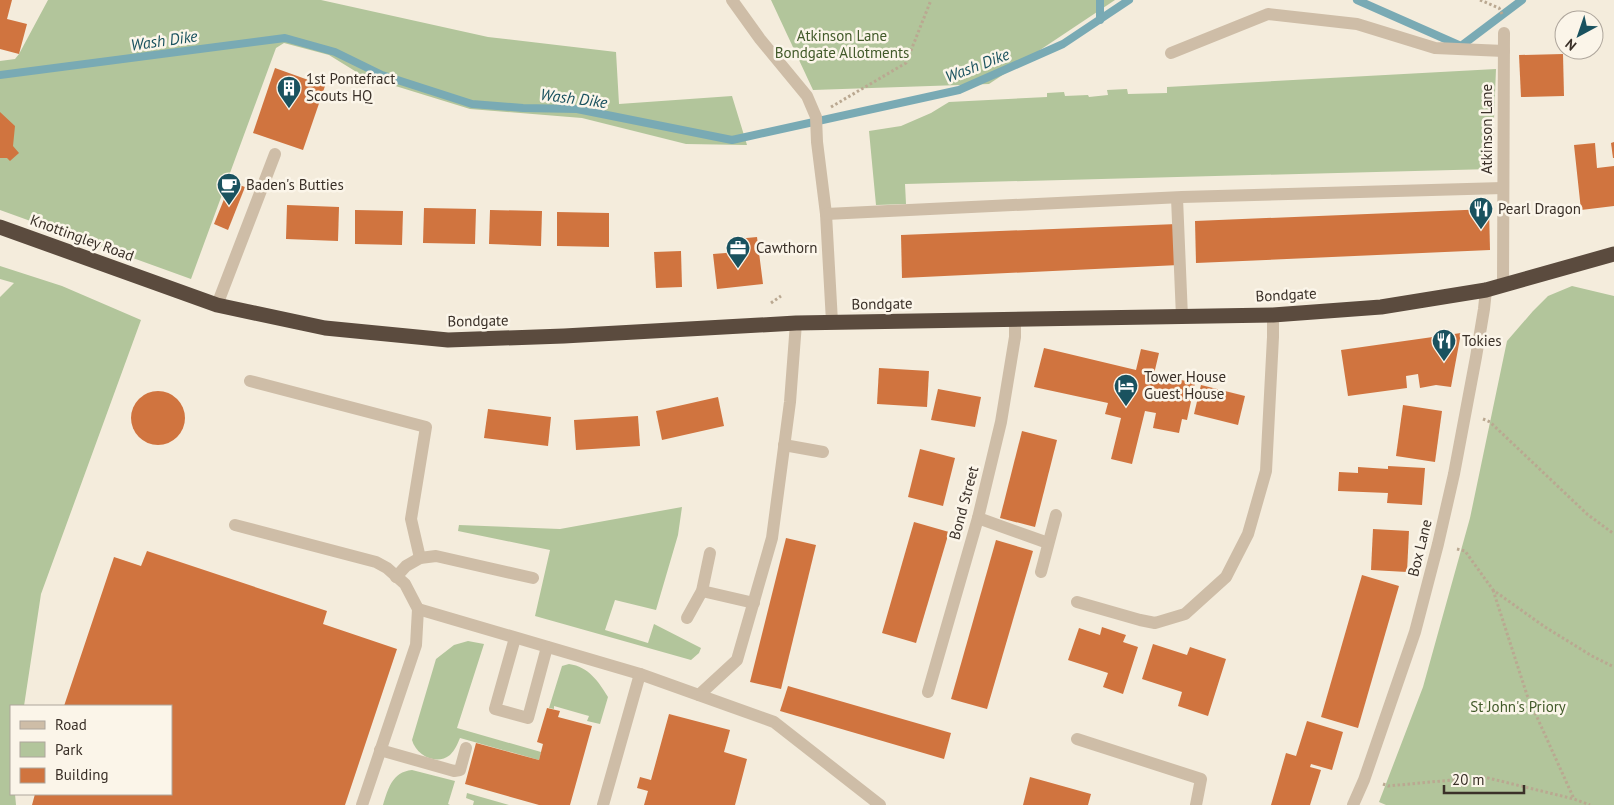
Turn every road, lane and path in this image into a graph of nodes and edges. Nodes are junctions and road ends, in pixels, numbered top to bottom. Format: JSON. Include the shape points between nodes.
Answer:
{"nodes":[{"id":1,"x":732,"y":0,"type":"edge"},
{"id":2,"x":931,"y":0,"type":"edge"},
{"id":3,"x":1480,"y":0,"type":"edge"},
{"id":4,"x":1498,"y":8,"type":"dead end"},
{"id":5,"x":1504,"y":33,"type":"dead end"},
{"id":6,"x":1504,"y":51,"type":"junction"},
{"id":7,"x":1171,"y":53,"type":"dead end"},
{"id":8,"x":816,"y":116,"type":"junction"},
{"id":9,"x":275,"y":154,"type":"dead end"},
{"id":10,"x":1504,"y":188,"type":"junction"},
{"id":11,"x":1177,"y":198,"type":"junction"},
{"id":12,"x":826,"y":214,"type":"junction"},
{"id":13,"x":0,"y":226,"type":"edge"},
{"id":14,"x":1614,"y":254,"type":"edge"},
{"id":15,"x":152,"y":282,"type":"joint"},
{"id":16,"x":1503,"y":284,"type":"junction"},
{"id":17,"x":1486,"y":290,"type":"junction"},
{"id":18,"x":781,"y":296,"type":"dead end"},
{"id":19,"x":770,"y":303,"type":"dead end"},
{"id":20,"x":217,"y":305,"type":"junction"},
{"id":21,"x":1272,"y":315,"type":"junction"},
{"id":22,"x":1182,"y":317,"type":"junction"},
{"id":23,"x":1015,"y":320,"type":"junction"},
{"id":24,"x":832,"y":322,"type":"junction"},
{"id":25,"x":796,"y":323,"type":"junction"},
{"id":26,"x":250,"y":381,"type":"dead end"},
{"id":27,"x":1466,"y":413,"type":"junction"},
{"id":28,"x":784,"y":445,"type":"junction"},
{"id":29,"x":823,"y":452,"type":"dead end"},
{"id":30,"x":1056,"y":515,"type":"dead end"},
{"id":31,"x":978,"y":518,"type":"junction"},
{"id":32,"x":235,"y":525,"type":"dead end"},
{"id":33,"x":1614,"y":534,"type":"edge"},
{"id":34,"x":1048,"y":543,"type":"junction"},
{"id":35,"x":1438,"y":544,"type":"junction"},
{"id":36,"x":710,"y":552,"type":"dead end"},
{"id":37,"x":420,"y":558,"type":"junction"},
{"id":38,"x":1041,"y":572,"type":"dead end"},
{"id":39,"x":396,"y":576,"type":"junction"},
{"id":40,"x":533,"y":578,"type":"dead end"},
{"id":41,"x":1493,"y":590,"type":"junction"},
{"id":42,"x":702,"y":591,"type":"junction"},
{"id":43,"x":1077,"y":602,"type":"dead end"},
{"id":44,"x":754,"y":603,"type":"junction"},
{"id":45,"x":418,"y":609,"type":"junction"},
{"id":46,"x":686,"y":618,"type":"dead end"},
{"id":47,"x":515,"y":638,"type":"junction"},
{"id":48,"x":547,"y":647,"type":"junction"},
{"id":49,"x":1614,"y":667,"type":"edge"},
{"id":50,"x":640,"y":674,"type":"junction"},
{"id":51,"x":928,"y":692,"type":"dead end"},
{"id":52,"x":699,"y":695,"type":"junction"},
{"id":53,"x":1077,"y":739,"type":"dead end"},
{"id":54,"x":466,"y":748,"type":"dead end"},
{"id":55,"x":380,"y":750,"type":"junction"},
{"id":56,"x":1364,"y":780,"type":"junction"},
{"id":57,"x":1574,"y":799,"type":"junction"},
{"id":58,"x":362,"y":805,"type":"edge"},
{"id":59,"x":603,"y":805,"type":"edge"},
{"id":60,"x":880,"y":805,"type":"edge"},
{"id":61,"x":1196,"y":805,"type":"edge"},
{"id":62,"x":1353,"y":805,"type":"edge"},
{"id":63,"x":1590,"y":805,"type":"edge"}],
"edges":[{"from":1,"to":8,"type":"street","via":[[807,96]]},
{"from":2,"to":8,"type":"path","via":[[906,63]]},
{"from":3,"to":4,"type":"path"},
{"from":5,"to":6,"type":"street","name":"Atkinson Lane"},
{"from":6,"to":7,"type":"street","via":[[1434,48],[1357,24],[1268,14]]},
{"from":6,"to":10,"type":"street","name":"Atkinson Lane"},
{"from":8,"to":12,"type":"street"},
{"from":9,"to":20,"type":"street"},
{"from":10,"to":11,"type":"street"},
{"from":10,"to":16,"type":"street","name":"Atkinson Lane"},
{"from":11,"to":12,"type":"street"},
{"from":11,"to":22,"type":"street"},
{"from":12,"to":24,"type":"street"},
{"from":13,"to":15,"type":"highway","name":"Knottingley Road"},
{"from":14,"to":16,"type":"highway","name":"Bondgate"},
{"from":15,"to":20,"type":"highway","name":"Bondgate"},
{"from":16,"to":17,"type":"highway","name":"Bondgate"},
{"from":17,"to":21,"type":"highway","name":"Bondgate","via":[[1381,307]]},
{"from":17,"to":27,"type":"street","name":"Box Lane"},
{"from":18,"to":19,"type":"path"},
{"from":20,"to":25,"type":"highway","name":"Bondgate","via":[[325,328],[448,340]]},
{"from":21,"to":22,"type":"highway","name":"Bondgate"},
{"from":21,"to":43,"type":"street","via":[[1266,471],[1248,534],[1226,577],[1185,614],[1155,623]]},
{"from":22,"to":23,"type":"highway","name":"Bondgate"},
{"from":23,"to":24,"type":"highway","name":"Bondgate"},
{"from":23,"to":31,"type":"street","name":"Bond Street","via":[[1001,422]]},
{"from":24,"to":25,"type":"highway","name":"Bondgate"},
{"from":25,"to":28,"type":"street"},
{"from":26,"to":37,"type":"street","via":[[426,427],[410,519]]},
{"from":27,"to":33,"type":"path","via":[[1490,422],[1587,514]]},
{"from":27,"to":35,"type":"street","name":"Box Lane"},
{"from":28,"to":29,"type":"street"},
{"from":28,"to":44,"type":"street","via":[[772,538]]},
{"from":30,"to":34,"type":"street"},
{"from":31,"to":34,"type":"street"},
{"from":31,"to":51,"type":"street","name":"Bond Street"},
{"from":32,"to":39,"type":"street","via":[[361,557],[376,562]]},
{"from":34,"to":38,"type":"street"},
{"from":35,"to":41,"type":"path","via":[[1465,551]]},
{"from":35,"to":56,"type":"street","name":"Box Lane","via":[[1415,632]]},
{"from":36,"to":42,"type":"street"},
{"from":37,"to":39,"type":"street"},
{"from":37,"to":40,"type":"street","via":[[436,556]]},
{"from":39,"to":45,"type":"street","via":[[405,584]]},
{"from":41,"to":49,"type":"path","via":[[1545,627]]},
{"from":41,"to":57,"type":"path","via":[[1526,696]]},
{"from":42,"to":44,"type":"street"},
{"from":42,"to":46,"type":"street"},
{"from":44,"to":52,"type":"street","via":[[737,660]]},
{"from":45,"to":47,"type":"street"},
{"from":45,"to":55,"type":"street","via":[[416,645]]},
{"from":47,"to":48,"type":"street"},
{"from":47,"to":48,"type":"street","via":[[495,710],[528,718]]},
{"from":48,"to":50,"type":"street"},
{"from":50,"to":52,"type":"street"},
{"from":50,"to":59,"type":"street"},
{"from":52,"to":60,"type":"street","via":[[774,722]]},
{"from":53,"to":61,"type":"street","via":[[1201,779]]},
{"from":54,"to":55,"type":"street","via":[[460,770],[454,772]]},
{"from":55,"to":58,"type":"street"},
{"from":56,"to":57,"type":"path","via":[[1388,786],[1484,776]]},
{"from":56,"to":62,"type":"street","name":"Box Lane"},
{"from":57,"to":63,"type":"path"}]}
